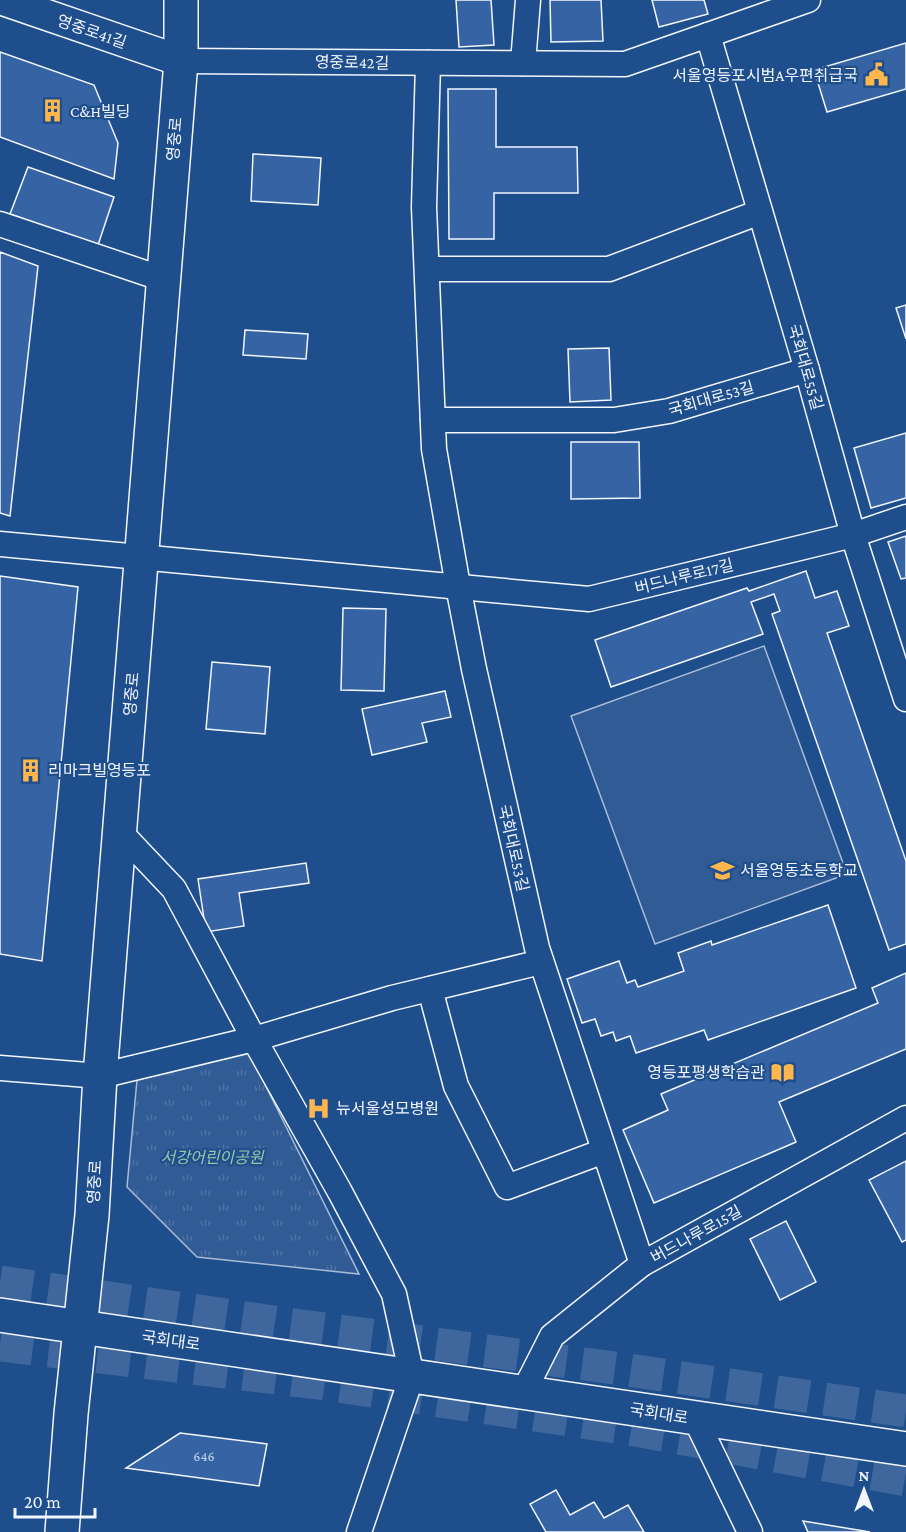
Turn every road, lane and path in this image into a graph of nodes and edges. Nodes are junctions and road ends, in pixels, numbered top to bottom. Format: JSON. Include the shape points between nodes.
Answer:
{"nodes":[{"id":1,"x":3,"y":0,"type":"edge"},
{"id":2,"x":181,"y":0,"type":"edge"},
{"id":3,"x":528,"y":0,"type":"edge"},
{"id":4,"x":808,"y":0,"type":"edge"},
{"id":5,"x":708,"y":35,"type":"junction"},
{"id":6,"x":181,"y":61,"type":"junction"},
{"id":7,"x":428,"y":63,"type":"junction"},
{"id":8,"x":523,"y":63,"type":"junction"},
{"id":9,"x":760,"y":212,"type":"junction"},
{"id":10,"x":0,"y":224,"type":"edge"},
{"id":11,"x":427,"y":269,"type":"junction"},
{"id":12,"x":164,"y":279,"type":"junction"},
{"id":13,"x":807,"y":370,"type":"junction"},
{"id":14,"x":433,"y":420,"type":"junction"},
{"id":15,"x":906,"y":517,"type":"edge"},
{"id":16,"x":853,"y":535,"type":"junction"},
{"id":17,"x":0,"y":544,"type":"edge"},
{"id":18,"x":141,"y":557,"type":"junction"},
{"id":19,"x":458,"y":586,"type":"junction"},
{"id":20,"x":906,"y":699,"type":"edge"},
{"id":21,"x":120,"y":832,"type":"junction"},
{"id":22,"x":541,"y":962,"type":"junction"},
{"id":23,"x":430,"y":989,"type":"junction"},
{"id":24,"x":254,"y":1039,"type":"junction"},
{"id":25,"x":0,"y":1068,"type":"edge"},
{"id":26,"x":100,"y":1077,"type":"junction"},
{"id":27,"x":906,"y":1118,"type":"edge"},
{"id":28,"x":604,"y":1151,"type":"junction"},
{"id":29,"x":642,"y":1264,"type":"junction"},
{"id":30,"x":0,"y":1315,"type":"edge"},
{"id":31,"x":81,"y":1327,"type":"junction"},
{"id":32,"x":412,"y":1376,"type":"junction"},
{"id":33,"x":523,"y":1393,"type":"junction"},
{"id":34,"x":695,"y":1418,"type":"junction"},
{"id":35,"x":906,"y":1449,"type":"edge"},
{"id":36,"x":62,"y":1532,"type":"edge"},
{"id":37,"x":359,"y":1532,"type":"edge"},
{"id":38,"x":750,"y":1532,"type":"edge"}],
"edges":[{"from":1,"to":6,"type":"street","name":"영중로41길"},
{"from":2,"to":6,"type":"main road","name":"영중로"},
{"from":3,"to":8,"type":"street"},
{"from":4,"to":5,"type":"street","name":"영중로42길"},
{"from":5,"to":8,"type":"street","name":"영중로42길","via":[[625,64]]},
{"from":5,"to":9,"type":"street","name":"국회대로55길"},
{"from":6,"to":7,"type":"street","name":"영중로42길"},
{"from":6,"to":12,"type":"main road","name":"영중로"},
{"from":7,"to":8,"type":"street","name":"영중로42길"},
{"from":7,"to":11,"type":"street","name":"국회대로53길","via":[[424,207]]},
{"from":9,"to":11,"type":"street","via":[[609,269]]},
{"from":9,"to":13,"type":"street","name":"국회대로55길"},
{"from":10,"to":12,"type":"street"},
{"from":11,"to":14,"type":"street","name":"국회대로53길"},
{"from":12,"to":18,"type":"main road","name":"영중로"},
{"from":13,"to":14,"type":"street","name":"국회대로53길","via":[[669,411],[614,420]]},
{"from":13,"to":16,"type":"street","name":"국회대로55길"},
{"from":14,"to":19,"type":"street","name":"국회대로53길","via":[[434,449]]},
{"from":15,"to":16,"type":"street","name":"버드나루로17길"},
{"from":16,"to":19,"type":"street","name":"버드나루로17길","via":[[589,599]]},
{"from":16,"to":20,"type":"street","name":"국회대로55길"},
{"from":17,"to":18,"type":"street"},
{"from":18,"to":19,"type":"street","name":"버드나루로17길"},
{"from":18,"to":21,"type":"main road","name":"영중로"},
{"from":19,"to":22,"type":"street","name":"국회대로53길"},
{"from":21,"to":24,"type":"street","via":[[174,889]]},
{"from":21,"to":26,"type":"main road","name":"영중로"},
{"from":22,"to":23,"type":"street"},
{"from":22,"to":28,"type":"street","name":"국회대로53길"},
{"from":23,"to":24,"type":"street"},
{"from":23,"to":28,"type":"street","via":[[456,1086],[507,1187]]},
{"from":24,"to":26,"type":"street"},
{"from":24,"to":32,"type":"street","via":[[394,1294]]},
{"from":25,"to":26,"type":"street"},
{"from":26,"to":31,"type":"main road","name":"영중로"},
{"from":27,"to":29,"type":"street","name":"버드나루로15길"},
{"from":28,"to":29,"type":"street","name":"국회대로53길"},
{"from":29,"to":33,"type":"street","name":"버드나루로15길","via":[[552,1336]]},
{"from":30,"to":31,"type":"main road","name":"국회대로"},
{"from":31,"to":32,"type":"main road","name":"국회대로"},
{"from":31,"to":36,"type":"main road","name":"영중로"},
{"from":32,"to":33,"type":"main road","name":"국회대로"},
{"from":32,"to":37,"type":"street"},
{"from":33,"to":34,"type":"main road","name":"국회대로"},
{"from":34,"to":35,"type":"main road","name":"국회대로"},
{"from":34,"to":38,"type":"street"}]}
